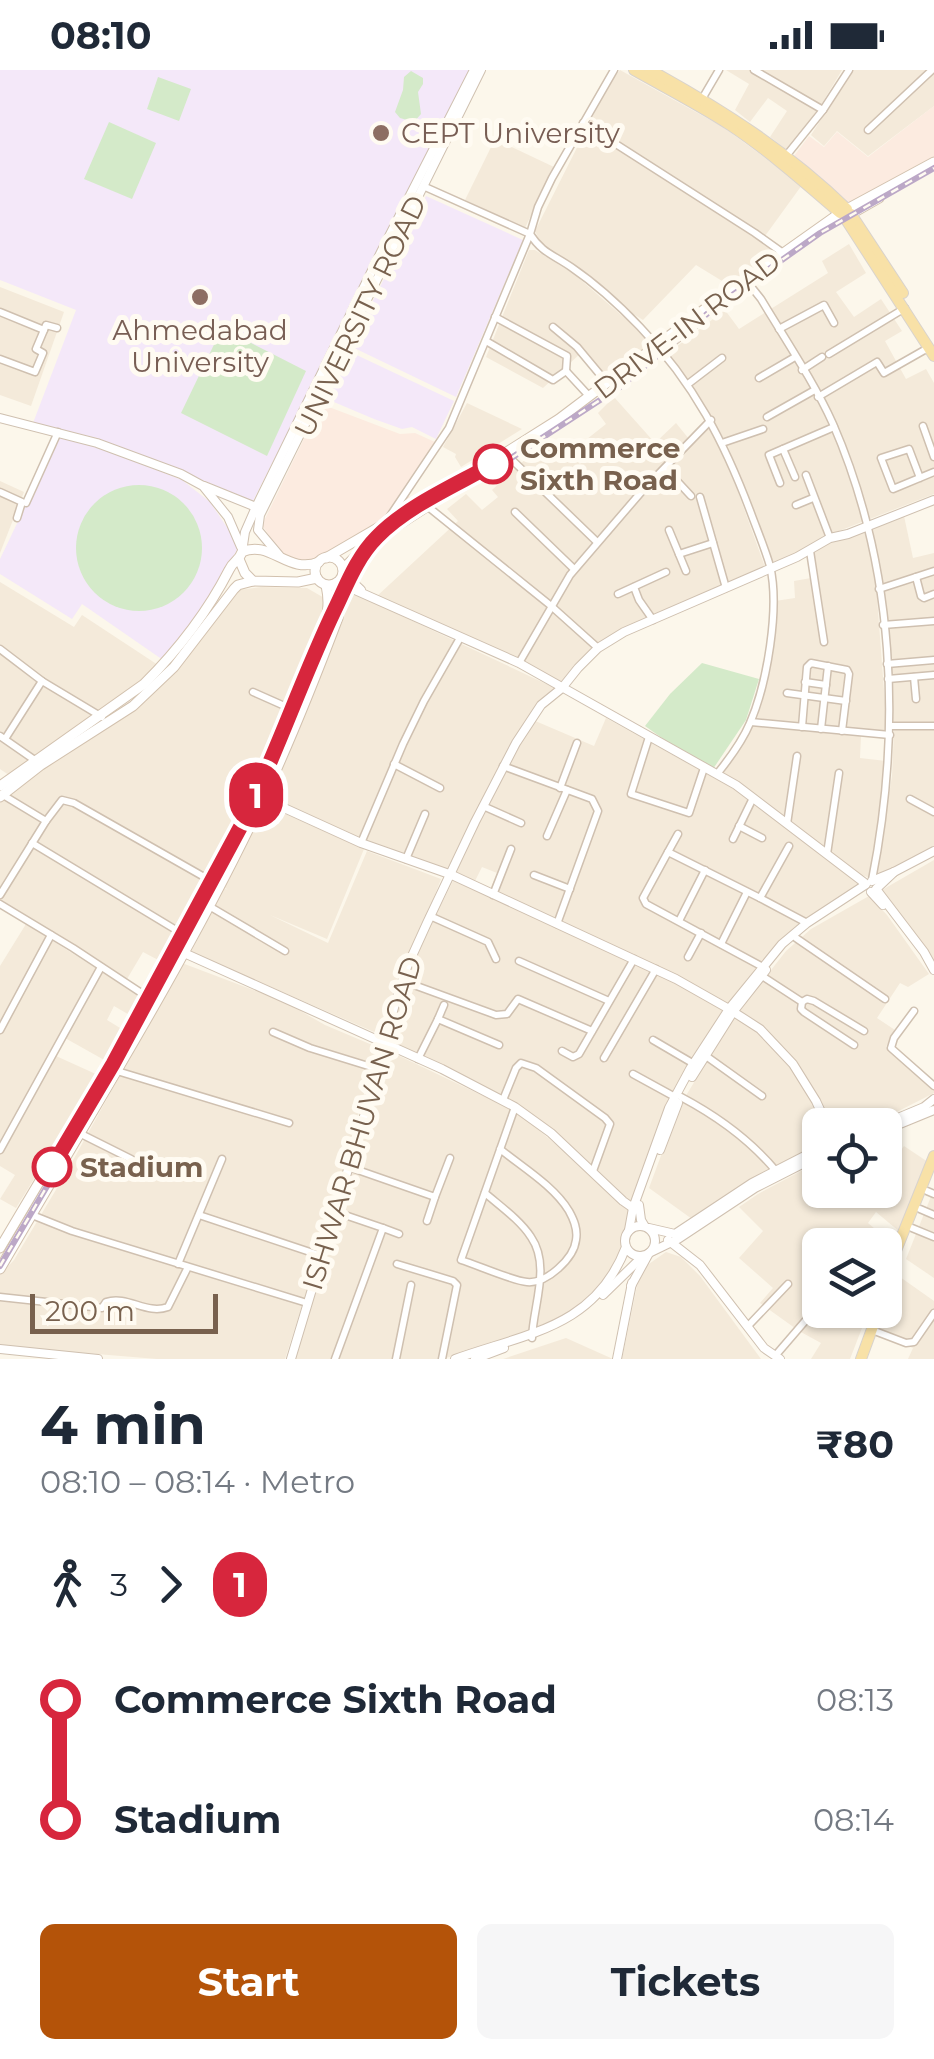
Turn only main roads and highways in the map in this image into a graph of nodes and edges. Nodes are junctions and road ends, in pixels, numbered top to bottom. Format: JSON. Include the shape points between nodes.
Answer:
{"nodes":[{"id":1,"x":634,"y":70,"type":"edge"},
{"id":2,"x":650,"y":70,"type":"edge"},
{"id":3,"x":934,"y":165,"type":"edge"},
{"id":4,"x":846,"y":214,"type":"junction"},
{"id":5,"x":932,"y":348,"type":"edge"},
{"id":6,"x":659,"y":349,"type":"junction"},
{"id":7,"x":241,"y":556,"type":"junction"},
{"id":8,"x":323,"y":560,"type":"junction"},
{"id":9,"x":317,"y":578,"type":"junction"},
{"id":10,"x":337,"y":579,"type":"junction"},
{"id":11,"x":252,"y":581,"type":"junction"},
{"id":12,"x":38,"y":763,"type":"junction"},
{"id":13,"x":1,"y":793,"type":"edge"},
{"id":14,"x":258,"y":797,"type":"junction"},
{"id":15,"x":215,"y":883,"type":"junction"},
{"id":16,"x":178,"y":951,"type":"junction"},
{"id":17,"x":151,"y":999,"type":"junction"},
{"id":18,"x":934,"y":1156,"type":"edge"},
{"id":19,"x":60,"y":1158,"type":"junction"},
{"id":20,"x":934,"y":1174,"type":"edge"},
{"id":21,"x":931,"y":1192,"type":"edge"},
{"id":22,"x":902,"y":1236,"type":"edge"},
{"id":23,"x":3,"y":1251,"type":"edge"},
{"id":24,"x":902,"y":1253,"type":"edge"},
{"id":25,"x":0,"y":1269,"type":"edge"},
{"id":26,"x":869,"y":1328,"type":"edge"},
{"id":27,"x":872,"y":1328,"type":"edge"},
{"id":28,"x":858,"y":1359,"type":"edge"}],
"edges":[{"from":1,"to":4,"type":"main road","via":[[753,141]]},
{"from":2,"to":4,"type":"main road","via":[[786,156]]},
{"from":3,"to":4,"type":"main road"},
{"from":4,"to":5,"type":"main road"},
{"from":4,"to":5,"type":"main road"},
{"from":4,"to":6,"type":"main road","name":"DRIVE-IN ROAD"},
{"from":4,"to":6,"type":"main road","name":"DRIVE-IN ROAD","via":[[783,253]]},
{"from":6,"to":8,"type":"main road","name":"DRIVE-IN ROAD","via":[[494,460]]},
{"from":6,"to":10,"type":"main road","name":"DRIVE-IN ROAD","via":[[562,424],[366,546]]},
{"from":7,"to":8,"type":"main road","via":[[257,548],[304,567]]},
{"from":7,"to":11,"type":"main road"},
{"from":7,"to":12,"type":"main road","via":[[164,664]]},
{"from":8,"to":9,"type":"main road"},
{"from":8,"to":10,"type":"main road","via":[[335,559]]},
{"from":9,"to":10,"type":"main road"},
{"from":9,"to":11,"type":"main road"},
{"from":10,"to":14,"type":"main road"},
{"from":10,"to":14,"type":"main road","via":[[338,618]]},
{"from":11,"to":12,"type":"main road","via":[[234,588],[174,668],[133,706]]},
{"from":12,"to":13,"type":"main road"},
{"from":14,"to":15,"type":"main road"},
{"from":15,"to":16,"type":"main road"},
{"from":15,"to":16,"type":"main road","via":[[181,933]]},
{"from":16,"to":17,"type":"main road"},
{"from":17,"to":19,"type":"main road"},
{"from":17,"to":19,"type":"main road","via":[[117,1071]]},
{"from":18,"to":22,"type":"main road"},
{"from":19,"to":23,"type":"main road"},
{"from":19,"to":23,"type":"main road","via":[[32,1215]]},
{"from":20,"to":21,"type":"main road"},
{"from":21,"to":24,"type":"main road"},
{"from":23,"to":25,"type":"main road"},
{"from":26,"to":28,"type":"main road"},
{"from":27,"to":28,"type":"main road"}]}
